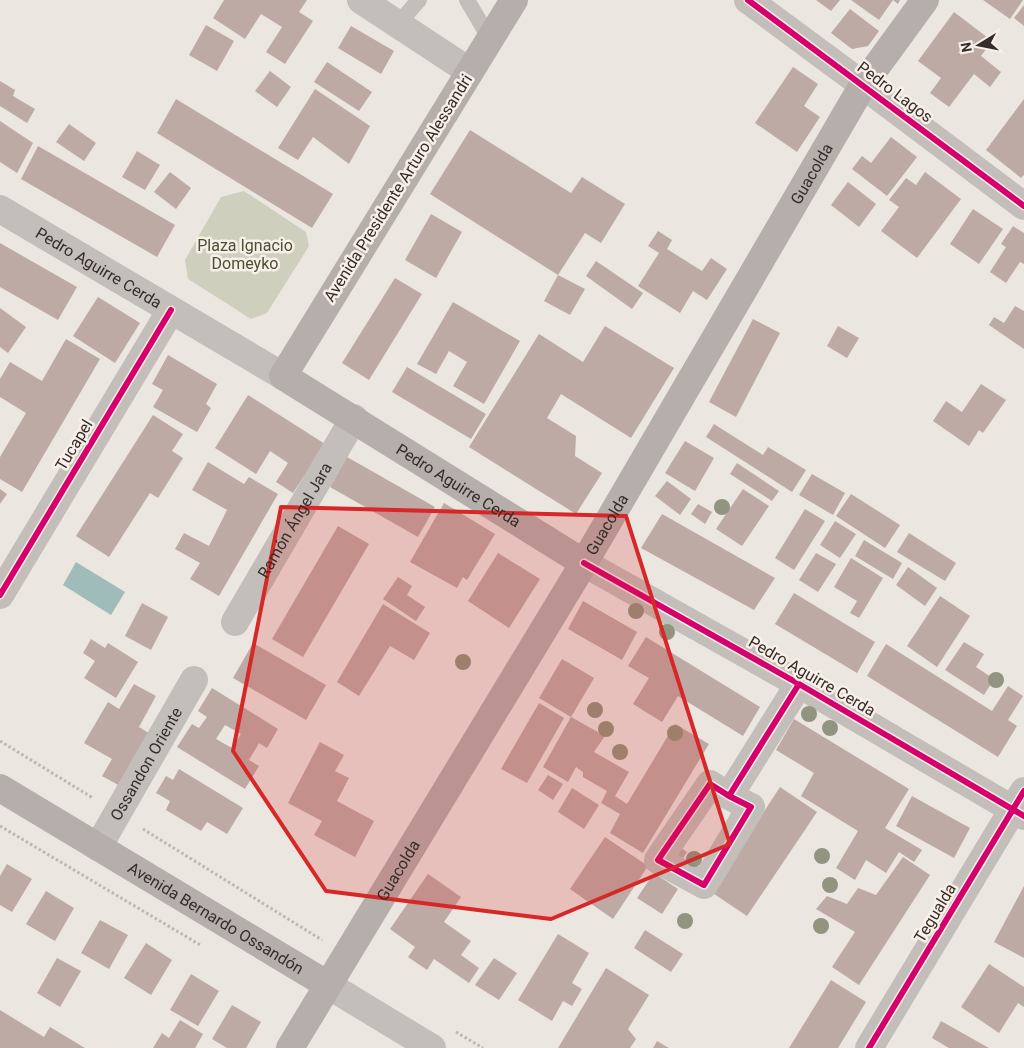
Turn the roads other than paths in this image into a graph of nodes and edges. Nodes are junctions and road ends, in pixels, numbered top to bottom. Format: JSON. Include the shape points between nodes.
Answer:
{"nodes":[{"id":1,"x":361,"y":0,"type":"edge"},
{"id":2,"x":419,"y":0,"type":"edge"},
{"id":3,"x":467,"y":0,"type":"edge"},
{"id":4,"x":514,"y":0,"type":"edge"},
{"id":5,"x":748,"y":0,"type":"edge"},
{"id":6,"x":925,"y":0,"type":"edge"},
{"id":7,"x":398,"y":24,"type":"junction"},
{"id":8,"x":490,"y":39,"type":"junction"},
{"id":9,"x":470,"y":71,"type":"junction"},
{"id":10,"x":863,"y":85,"type":"junction"},
{"id":11,"x":1024,"y":206,"type":"edge"},
{"id":12,"x":0,"y":209,"type":"edge"},
{"id":13,"x":172,"y":310,"type":"junction"},
{"id":14,"x":282,"y":376,"type":"junction"},
{"id":15,"x":354,"y":418,"type":"junction"},
{"id":16,"x":584,"y":563,"type":"junction"},
{"id":17,"x":0,"y":595,"type":"edge"},
{"id":18,"x":236,"y":622,"type":"dead end"},
{"id":19,"x":194,"y":680,"type":"dead end"},
{"id":20,"x":799,"y":684,"type":"junction"},
{"id":21,"x":0,"y":788,"type":"edge"},
{"id":22,"x":729,"y":796,"type":"dead end"},
{"id":23,"x":1021,"y":806,"type":"edge"},
{"id":24,"x":98,"y":847,"type":"junction"},
{"id":25,"x":335,"y":975,"type":"junction"},
{"id":26,"x":441,"y":1038,"type":"edge"},
{"id":27,"x":290,"y":1048,"type":"edge"},
{"id":28,"x":869,"y":1048,"type":"edge"}],
"edges":[{"from":1,"to":7,"type":"street"},
{"from":2,"to":7,"type":"lane"},
{"from":3,"to":8,"type":"lane"},
{"from":4,"to":8,"type":"main road","name":"Avenida Presidente Arturo Alessandri"},
{"from":5,"to":10,"type":"street","name":"Pedro Lagos"},
{"from":6,"to":10,"type":"main road","name":"Guacolda"},
{"from":7,"to":9,"type":"street"},
{"from":8,"to":9,"type":"main road","name":"Avenida Presidente Arturo Alessandri"},
{"from":9,"to":14,"type":"main road","name":"Avenida Presidente Arturo Alessandri"},
{"from":10,"to":11,"type":"street","name":"Pedro Lagos"},
{"from":10,"to":16,"type":"main road","name":"Guacolda"},
{"from":12,"to":13,"type":"street","name":"Pedro Aguirre Cerda"},
{"from":13,"to":14,"type":"street","name":"Pedro Aguirre Cerda"},
{"from":13,"to":17,"type":"street","name":"Tucapel"},
{"from":14,"to":15,"type":"main road","name":"Pedro Aguirre Cerda"},
{"from":15,"to":16,"type":"main road","name":"Pedro Aguirre Cerda"},
{"from":15,"to":18,"type":"street","name":"Ramón Ángel Jara"},
{"from":16,"to":20,"type":"street","name":"Pedro Aguirre Cerda"},
{"from":16,"to":25,"type":"main road","name":"Guacolda"},
{"from":19,"to":24,"type":"street","name":"Ossandon Oriente"},
{"from":20,"to":22,"type":"street"},
{"from":20,"to":23,"type":"street","name":"Pedro Aguirre Cerda"},
{"from":21,"to":24,"type":"main road","name":"Avenida Bernardo Ossandón"},
{"from":23,"to":28,"type":"street","name":"Tegualda"},
{"from":24,"to":25,"type":"main road","name":"Avenida Bernardo Ossandón"},
{"from":25,"to":26,"type":"street","name":"Avenida Bernardo Ossandón"},
{"from":25,"to":27,"type":"main road","name":"Guacolda"}]}
